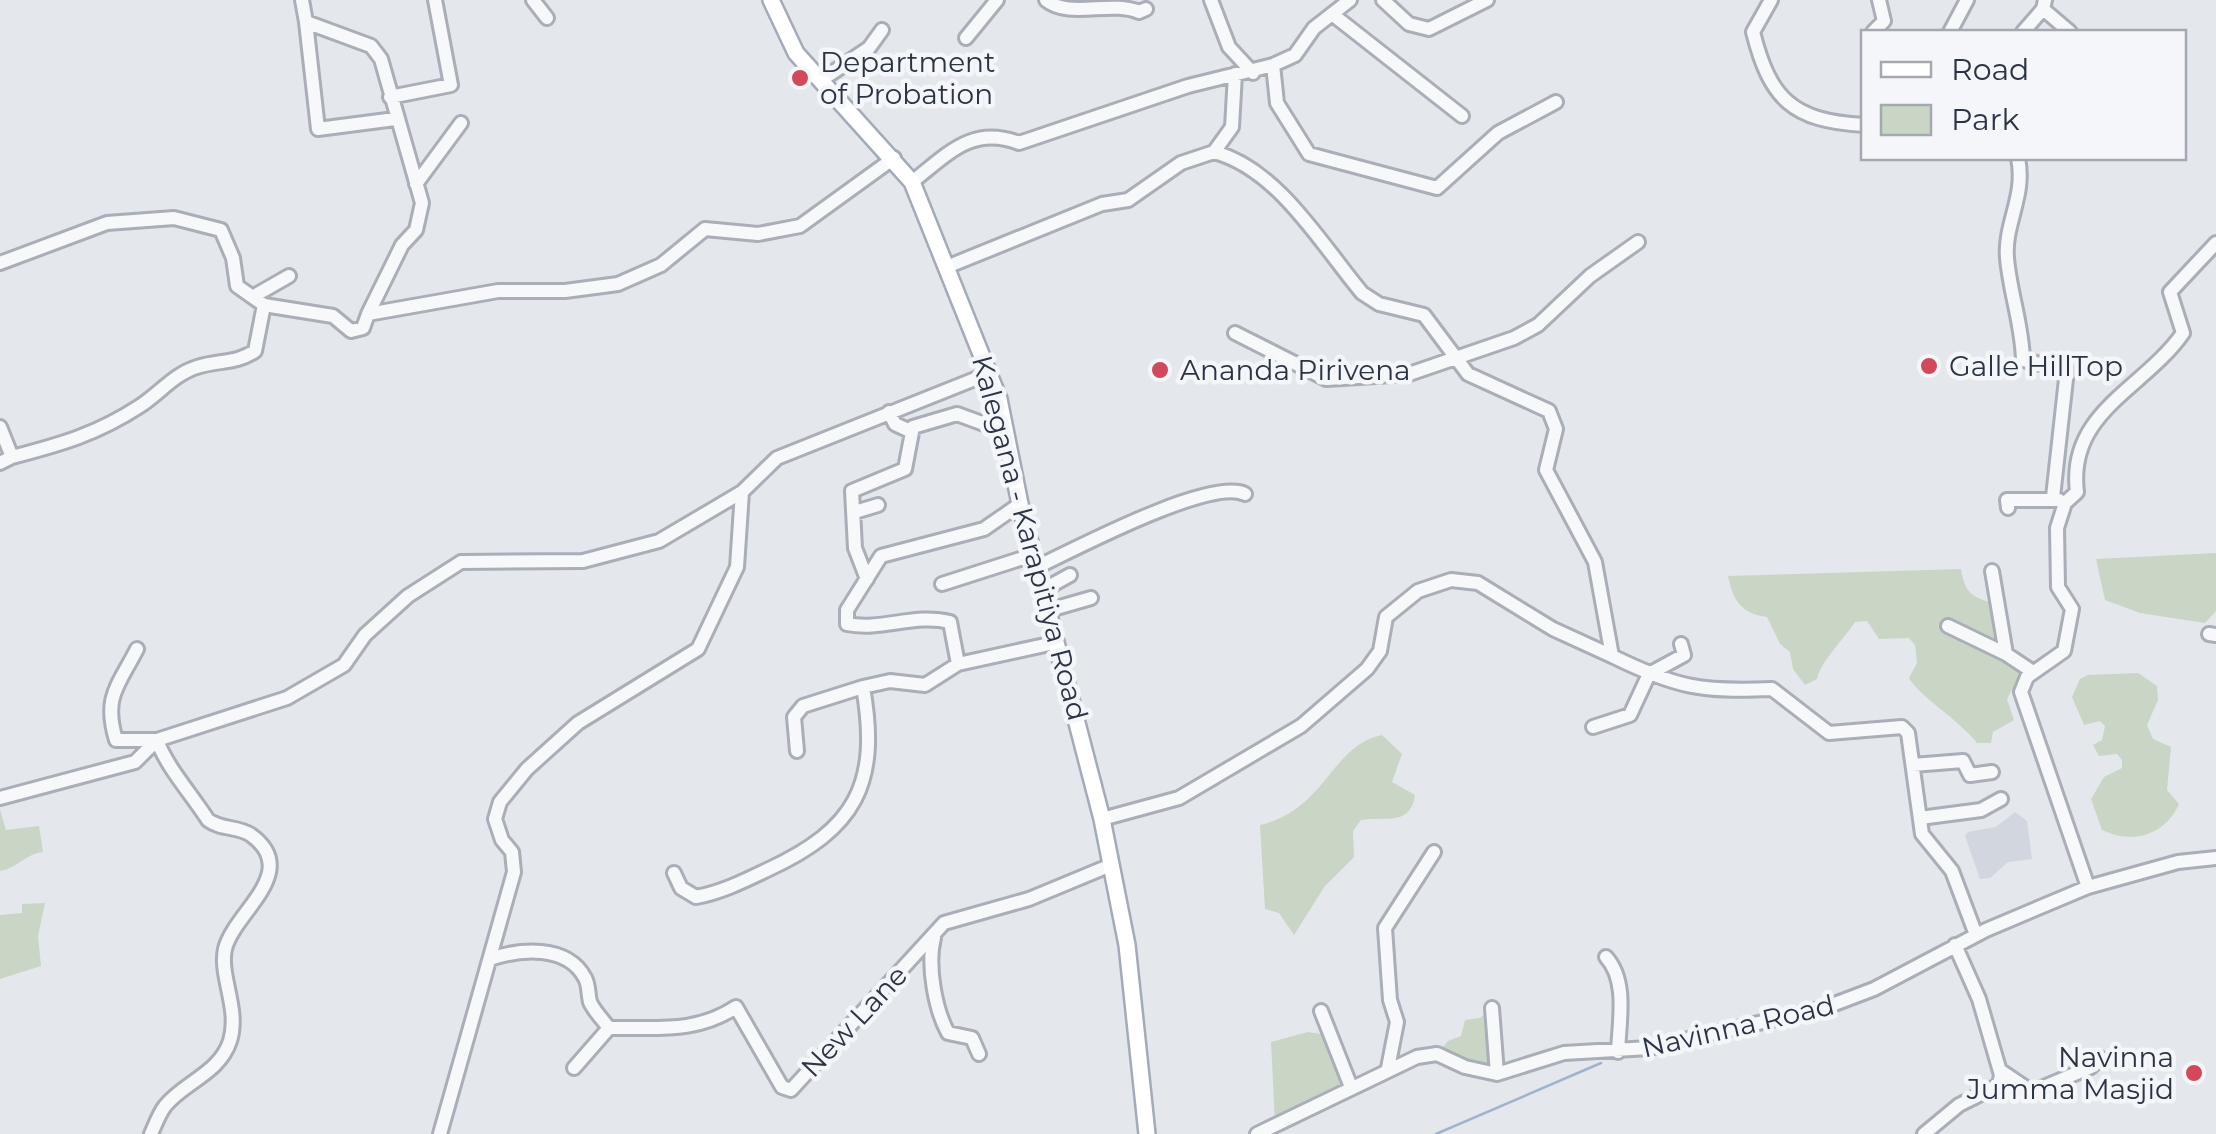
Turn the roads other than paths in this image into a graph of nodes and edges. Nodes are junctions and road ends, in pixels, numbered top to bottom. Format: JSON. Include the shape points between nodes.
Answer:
{"nodes":[{"id":1,"x":302,"y":0,"type":"edge"},
{"id":2,"x":435,"y":0,"type":"edge"},
{"id":3,"x":533,"y":0,"type":"edge"},
{"id":4,"x":771,"y":0,"type":"edge"},
{"id":5,"x":998,"y":0,"type":"edge"},
{"id":6,"x":1046,"y":0,"type":"edge"},
{"id":7,"x":1211,"y":0,"type":"edge"},
{"id":8,"x":1350,"y":0,"type":"edge"},
{"id":9,"x":1382,"y":0,"type":"edge"},
{"id":10,"x":1487,"y":0,"type":"edge"},
{"id":11,"x":1771,"y":0,"type":"edge"},
{"id":12,"x":1879,"y":0,"type":"edge"},
{"id":13,"x":1967,"y":0,"type":"edge"},
{"id":14,"x":2044,"y":4,"type":"edge"},
{"id":15,"x":1146,"y":9,"type":"dead end"},
{"id":16,"x":1332,"y":14,"type":"junction"},
{"id":17,"x":547,"y":18,"type":"dead end"},
{"id":18,"x":306,"y":22,"type":"junction"},
{"id":19,"x":882,"y":30,"type":"dead end"},
{"id":20,"x":1874,"y":30,"type":"edge"},
{"id":21,"x":1951,"y":30,"type":"edge"},
{"id":22,"x":2024,"y":30,"type":"edge"},
{"id":23,"x":2068,"y":30,"type":"edge"},
{"id":24,"x":966,"y":38,"type":"dead end"},
{"id":25,"x":1274,"y":65,"type":"junction"},
{"id":26,"x":1254,"y":73,"type":"junction"},
{"id":27,"x":1235,"y":74,"type":"junction"},
{"id":28,"x":820,"y":81,"type":"junction"},
{"id":29,"x":390,"y":97,"type":"junction"},
{"id":30,"x":1556,"y":102,"type":"dead end"},
{"id":31,"x":1462,"y":116,"type":"dead end"},
{"id":32,"x":395,"y":118,"type":"junction"},
{"id":33,"x":461,"y":123,"type":"dead end"},
{"id":34,"x":1861,"y":124,"type":"edge"},
{"id":35,"x":1214,"y":152,"type":"junction"},
{"id":36,"x":894,"y":158,"type":"junction"},
{"id":37,"x":2018,"y":160,"type":"edge"},
{"id":38,"x":912,"y":182,"type":"junction"},
{"id":39,"x":416,"y":184,"type":"junction"},
{"id":40,"x":1638,"y":242,"type":"dead end"},
{"id":41,"x":2216,"y":244,"type":"edge"},
{"id":42,"x":0,"y":263,"type":"edge"},
{"id":43,"x":949,"y":266,"type":"junction"},
{"id":44,"x":289,"y":276,"type":"dead end"},
{"id":45,"x":259,"y":300,"type":"junction"},
{"id":46,"x":368,"y":314,"type":"junction"},
{"id":47,"x":1235,"y":333,"type":"dead end"},
{"id":48,"x":1457,"y":354,"type":"junction"},
{"id":49,"x":990,"y":373,"type":"junction"},
{"id":50,"x":889,"y":412,"type":"junction"},
{"id":51,"x":0,"y":427,"type":"edge"},
{"id":52,"x":912,"y":432,"type":"junction"},
{"id":53,"x":1006,"y":432,"type":"junction"},
{"id":54,"x":6,"y":460,"type":"edge"},
{"id":55,"x":742,"y":492,"type":"junction"},
{"id":56,"x":1245,"y":494,"type":"dead end"},
{"id":57,"x":2059,"y":500,"type":"junction"},
{"id":58,"x":1020,"y":504,"type":"junction"},
{"id":59,"x":878,"y":506,"type":"dead end"},
{"id":60,"x":2008,"y":508,"type":"dead end"},
{"id":61,"x":855,"y":512,"type":"junction"},
{"id":62,"x":1034,"y":564,"type":"junction"},
{"id":63,"x":1992,"y":571,"type":"dead end"},
{"id":64,"x":1070,"y":574,"type":"dead end"},
{"id":65,"x":867,"y":578,"type":"junction"},
{"id":66,"x":942,"y":584,"type":"dead end"},
{"id":67,"x":1041,"y":591,"type":"junction"},
{"id":68,"x":1090,"y":598,"type":"dead end"},
{"id":69,"x":1046,"y":610,"type":"junction"},
{"id":70,"x":1948,"y":626,"type":"dead end"},
{"id":71,"x":1054,"y":643,"type":"junction"},
{"id":72,"x":1682,"y":644,"type":"dead end"},
{"id":73,"x":137,"y":649,"type":"dead end"},
{"id":74,"x":2006,"y":654,"type":"junction"},
{"id":75,"x":1612,"y":656,"type":"junction"},
{"id":76,"x":958,"y":664,"type":"junction"},
{"id":77,"x":2033,"y":672,"type":"junction"},
{"id":78,"x":1649,"y":674,"type":"junction"},
{"id":79,"x":863,"y":687,"type":"junction"},
{"id":80,"x":1592,"y":727,"type":"dead end"},
{"id":81,"x":157,"y":740,"type":"junction"},
{"id":82,"x":797,"y":751,"type":"dead end"},
{"id":83,"x":1913,"y":765,"type":"junction"},
{"id":84,"x":1992,"y":772,"type":"dead end"},
{"id":85,"x":0,"y":798,"type":"edge"},
{"id":86,"x":2002,"y":798,"type":"dead end"},
{"id":87,"x":1920,"y":818,"type":"junction"},
{"id":88,"x":1102,"y":819,"type":"junction"},
{"id":89,"x":1434,"y":852,"type":"dead end"},
{"id":90,"x":2216,"y":858,"type":"edge"},
{"id":91,"x":1111,"y":865,"type":"junction"},
{"id":92,"x":674,"y":873,"type":"dead end"},
{"id":93,"x":2088,"y":886,"type":"junction"},
{"id":94,"x":1976,"y":935,"type":"junction"},
{"id":95,"x":934,"y":936,"type":"junction"},
{"id":96,"x":1955,"y":946,"type":"junction"},
{"id":97,"x":1606,"y":957,"type":"dead end"},
{"id":98,"x":490,"y":958,"type":"junction"},
{"id":99,"x":1492,"y":1008,"type":"dead end"},
{"id":100,"x":1321,"y":1011,"type":"dead end"},
{"id":101,"x":609,"y":1028,"type":"junction"},
{"id":102,"x":1618,"y":1052,"type":"junction"},
{"id":103,"x":979,"y":1054,"type":"dead end"},
{"id":104,"x":2100,"y":1058,"type":"dead end"},
{"id":105,"x":574,"y":1068,"type":"dead end"},
{"id":106,"x":1388,"y":1068,"type":"junction"},
{"id":107,"x":2000,"y":1070,"type":"junction"},
{"id":108,"x":1498,"y":1074,"type":"junction"},
{"id":109,"x":1351,"y":1087,"type":"junction"},
{"id":110,"x":150,"y":1134,"type":"edge"},
{"id":111,"x":440,"y":1134,"type":"edge"},
{"id":112,"x":1147,"y":1134,"type":"edge"},
{"id":113,"x":1257,"y":1134,"type":"edge"},
{"id":114,"x":1924,"y":1134,"type":"edge"}],
"edges":[{"from":1,"to":18,"type":"street"},
{"from":2,"to":29,"type":"street","via":[[452,85]]},
{"from":3,"to":17,"type":"street"},
{"from":4,"to":28,"type":"main road","name":"Kalegana - Karapitiya Road","via":[[796,52]]},
{"from":5,"to":24,"type":"street"},
{"from":6,"to":15,"type":"street","via":[[1058,7]]},
{"from":7,"to":26,"type":"street","via":[[1229,47]]},
{"from":8,"to":16,"type":"street"},
{"from":9,"to":10,"type":"street","via":[[1409,24],[1429,29]]},
{"from":11,"to":34,"type":"street","via":[[1752,32],[1773,92],[1808,114]]},
{"from":12,"to":20,"type":"street","via":[[1884,21]]},
{"from":13,"to":21,"type":"street"},
{"from":14,"to":22,"type":"street"},
{"from":14,"to":23,"type":"street"},
{"from":16,"to":25,"type":"street","via":[[1294,55]]},
{"from":16,"to":31,"type":"street"},
{"from":18,"to":29,"type":"street","via":[[371,46],[382,59]]},
{"from":18,"to":32,"type":"street","via":[[318,129]]},
{"from":19,"to":28,"type":"street","via":[[868,48]]},
{"from":25,"to":26,"type":"street"},
{"from":25,"to":30,"type":"street","via":[[1278,103],[1308,154],[1424,187],[1444,185],[1498,134]]},
{"from":26,"to":27,"type":"street"},
{"from":27,"to":35,"type":"street","via":[[1232,127]]},
{"from":27,"to":38,"type":"street","via":[[1018,142],[994,133],[973,139]]},
{"from":28,"to":36,"type":"main road","name":"Kalegana - Karapitiya Road"},
{"from":29,"to":32,"type":"street"},
{"from":32,"to":39,"type":"street"},
{"from":33,"to":39,"type":"street"},
{"from":35,"to":43,"type":"street","via":[[1181,164],[1128,200],[1102,204]]},
{"from":35,"to":48,"type":"street","via":[[1240,159],[1266,179],[1362,293],[1424,315]]},
{"from":36,"to":38,"type":"main road","name":"Kalegana - Karapitiya Road"},
{"from":36,"to":46,"type":"street","via":[[800,226],[758,234],[706,229],[661,265],[618,284],[498,291]]},
{"from":37,"to":57,"type":"street","via":[[2022,180],[2006,256],[2022,322],[2023,360],[2067,370]]},
{"from":38,"to":43,"type":"main road","name":"Kalegana - Karapitiya Road"},
{"from":39,"to":46,"type":"street","via":[[422,203],[416,230]]},
{"from":40,"to":48,"type":"street","via":[[1538,325]]},
{"from":41,"to":57,"type":"street","via":[[2170,292],[2183,333],[2079,442],[2077,492]]},
{"from":42,"to":45,"type":"street","via":[[108,223],[174,218],[221,230],[237,286]]},
{"from":43,"to":49,"type":"main road","name":"Kalegana - Karapitiya Road"},
{"from":44,"to":45,"type":"street"},
{"from":45,"to":46,"type":"street","via":[[332,316],[351,331],[363,328]]},
{"from":45,"to":54,"type":"street","via":[[255,350],[245,358],[177,376],[90,437]]},
{"from":47,"to":48,"type":"street","via":[[1326,379],[1409,374]]},
{"from":48,"to":75,"type":"street","via":[[1475,379],[1548,410],[1556,429],[1546,470],[1595,562]]},
{"from":49,"to":50,"type":"street"},
{"from":49,"to":53,"type":"main road","name":"Kalegana - Karapitiya Road"},
{"from":50,"to":52,"type":"street","via":[[895,424]]},
{"from":50,"to":55,"type":"street","via":[[777,458]]},
{"from":51,"to":54,"type":"street"},
{"from":52,"to":53,"type":"street","via":[[913,426],[957,414]]},
{"from":52,"to":61,"type":"street","via":[[905,469],[852,491]]},
{"from":53,"to":58,"type":"main road","name":"Kalegana - Karapitiya Road"},
{"from":55,"to":81,"type":"street","via":[[659,541],[583,560],[461,562],[408,596],[365,635],[344,665],[287,698]]},
{"from":55,"to":98,"type":"street","via":[[737,568],[698,648],[578,723],[500,802],[495,818],[514,872]]},
{"from":56,"to":62,"type":"street","via":[[1172,504]]},
{"from":57,"to":60,"type":"street","via":[[2006,500]]},
{"from":57,"to":77,"type":"street","via":[[2058,587],[2072,609],[2064,651]]},
{"from":58,"to":62,"type":"main road","name":"Kalegana - Karapitiya Road"},
{"from":58,"to":65,"type":"street","via":[[984,530],[881,556]]},
{"from":59,"to":61,"type":"street"},
{"from":61,"to":65,"type":"street","via":[[855,548]]},
{"from":62,"to":66,"type":"street","via":[[1023,558]]},
{"from":62,"to":67,"type":"main road","name":"Kalegana - Karapitiya Road"},
{"from":63,"to":74,"type":"street"},
{"from":64,"to":67,"type":"street"},
{"from":65,"to":76,"type":"street","via":[[847,624],[869,628],[930,617],[950,622]]},
{"from":67,"to":69,"type":"main road","name":"Kalegana - Karapitiya Road"},
{"from":68,"to":69,"type":"street"},
{"from":69,"to":71,"type":"main road","name":"Kalegana - Karapitiya Road"},
{"from":70,"to":74,"type":"street"},
{"from":71,"to":76,"type":"street"},
{"from":71,"to":88,"type":"main road","name":"Kalegana - Karapitiya Road"},
{"from":72,"to":78,"type":"street","via":[[1684,655]]},
{"from":73,"to":81,"type":"street","via":[[108,713],[116,740]]},
{"from":74,"to":77,"type":"street"},
{"from":75,"to":78,"type":"street"},
{"from":75,"to":88,"type":"street","via":[[1478,582],[1451,580],[1418,591],[1386,617],[1380,650],[1367,669],[1301,726],[1179,798]]},
{"from":76,"to":79,"type":"street","via":[[925,685],[890,681]]},
{"from":77,"to":93,"type":"street","via":[[2020,692]]},
{"from":78,"to":80,"type":"street","via":[[1630,714]]},
{"from":78,"to":83,"type":"street","via":[[1709,692],[1772,689],[1841,736],[1902,727]]},
{"from":79,"to":82,"type":"street","via":[[804,706],[794,717]]},
{"from":79,"to":92,"type":"street","via":[[868,742],[849,814],[812,849],[718,893],[696,897]]},
{"from":81,"to":85,"type":"street","via":[[134,762]]},
{"from":81,"to":110,"type":"street","via":[[165,762],[184,779],[208,820],[250,834],[270,868],[266,888],[224,952],[230,1043],[210,1071],[166,1105]]},
{"from":83,"to":84,"type":"street","via":[[1963,761],[1970,775]]},
{"from":83,"to":87,"type":"street"},
{"from":86,"to":87,"type":"street","via":[[1981,810]]},
{"from":87,"to":94,"type":"street","via":[[1922,834],[1952,872]]},
{"from":88,"to":91,"type":"main road","name":"Kalegana - Karapitiya Road"},
{"from":89,"to":106,"type":"street","via":[[1385,928],[1397,1022]]},
{"from":90,"to":93,"type":"street","name":"Navinna Road"},
{"from":91,"to":95,"type":"street","name":"New Lane","via":[[1029,899],[944,923]]},
{"from":91,"to":112,"type":"main road","name":"Kalegana - Karapitiya Road","via":[[1127,945]]},
{"from":93,"to":94,"type":"street","name":"Navinna Road"},
{"from":94,"to":96,"type":"street","name":"Navinna Road"},
{"from":95,"to":101,"type":"street","name":"New Lane","via":[[790,1090],[782,1088],[736,1008],[684,1030]]},
{"from":95,"to":103,"type":"street","via":[[938,1016],[948,1034],[972,1038]]},
{"from":96,"to":102,"type":"street","name":"Navinna Road","via":[[1849,1000]]},
{"from":96,"to":107,"type":"street"},
{"from":97,"to":102,"type":"street","via":[[1620,996]]},
{"from":98,"to":101,"type":"street","via":[[514,951],[570,960]]},
{"from":98,"to":111,"type":"street"},
{"from":99,"to":108,"type":"street"},
{"from":100,"to":109,"type":"street"},
{"from":101,"to":105,"type":"street"},
{"from":102,"to":108,"type":"street","name":"Navinna Road","via":[[1564,1052]]},
{"from":104,"to":107,"type":"street","via":[[2032,1092]]},
{"from":106,"to":108,"type":"street","via":[[1438,1054]]},
{"from":106,"to":109,"type":"street"},
{"from":107,"to":114,"type":"street","via":[[1999,1084]]},
{"from":109,"to":113,"type":"street"}]}
